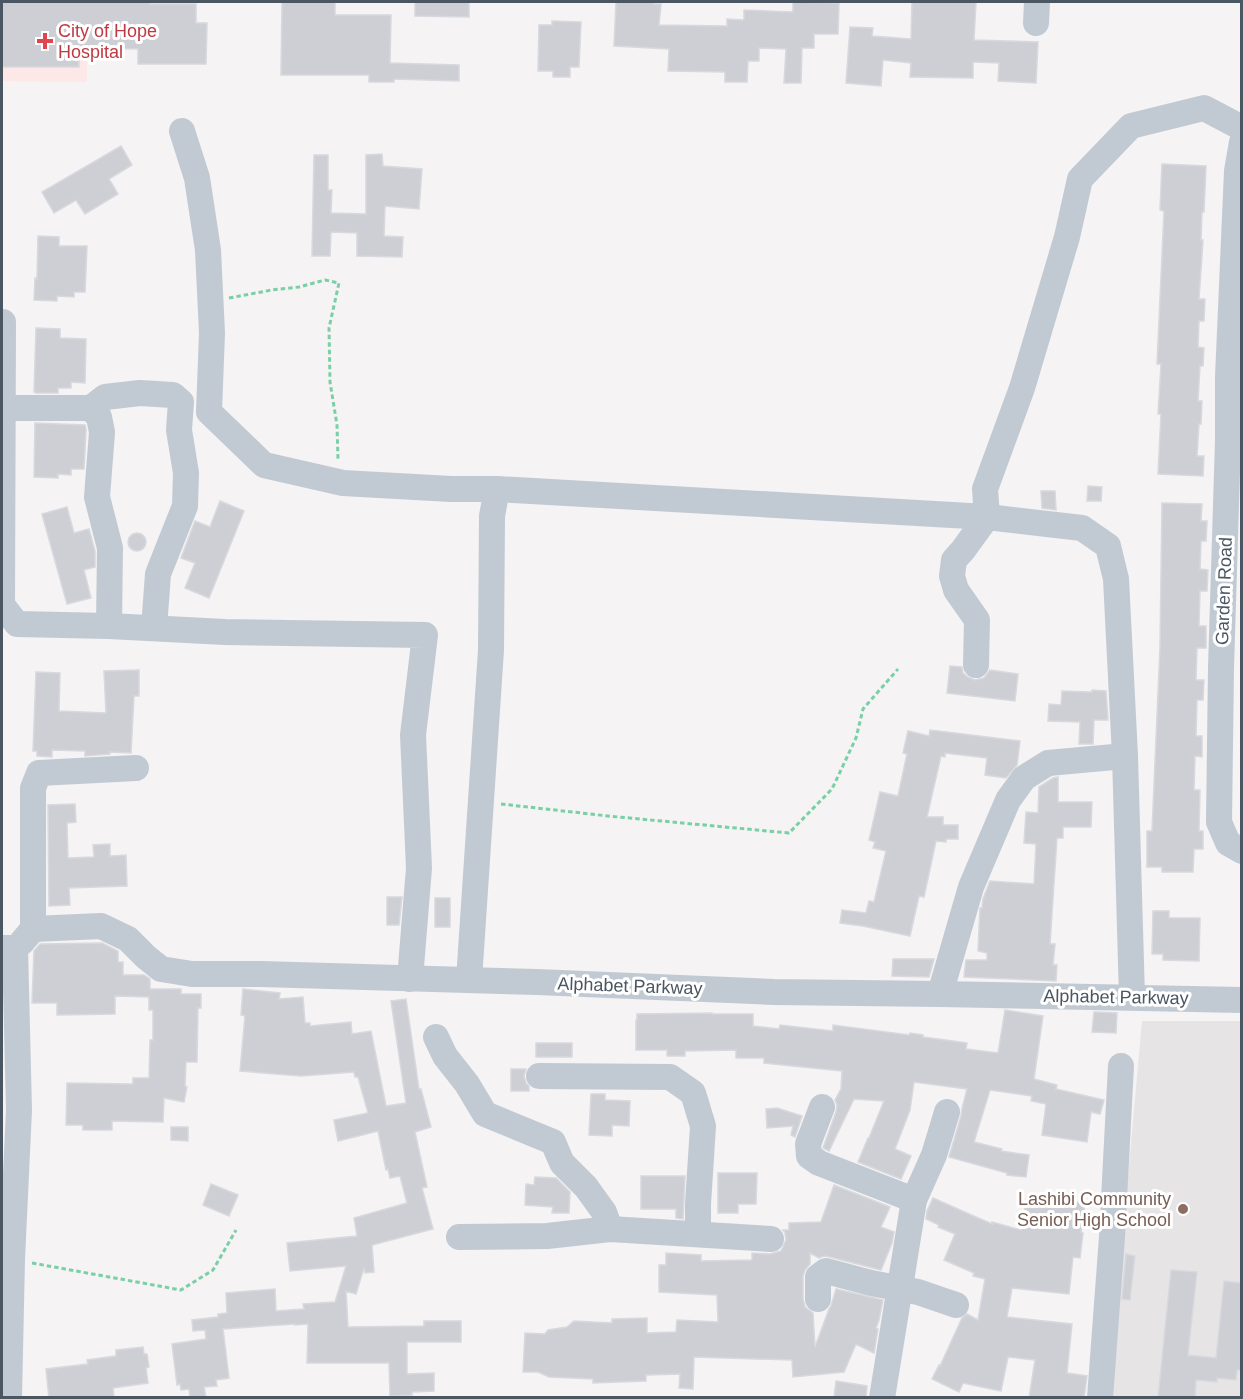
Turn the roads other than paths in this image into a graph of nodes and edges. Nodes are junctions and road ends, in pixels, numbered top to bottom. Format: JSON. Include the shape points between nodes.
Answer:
{"nodes":[{"id":1,"x":1242,"y":128,"type":"edge"},
{"id":2,"x":182,"y":131,"type":"dead end"},
{"id":3,"x":1242,"y":142,"type":"edge"},
{"id":4,"x":3,"y":322,"type":"dead end"},
{"id":5,"x":3,"y":408,"type":"edge"},
{"id":6,"x":91,"y":408,"type":"junction"},
{"id":7,"x":497,"y":489,"type":"junction"},
{"id":8,"x":987,"y":517,"type":"junction"},
{"id":9,"x":2,"y":604,"type":"edge"},
{"id":10,"x":110,"y":626,"type":"junction"},
{"id":11,"x":154,"y":628,"type":"junction"},
{"id":12,"x":976,"y":665,"type":"dead end"},
{"id":13,"x":1125,"y":756,"type":"junction"},
{"id":14,"x":136,"y":768,"type":"dead end"},
{"id":15,"x":1242,"y":851,"type":"edge"},
{"id":16,"x":33,"y":929,"type":"junction"},
{"id":17,"x":8,"y":948,"type":"edge"},
{"id":18,"x":410,"y":979,"type":"junction"},
{"id":19,"x":469,"y":980,"type":"junction"},
{"id":20,"x":940,"y":994,"type":"junction"},
{"id":21,"x":1132,"y":997,"type":"junction"},
{"id":22,"x":1242,"y":1000,"type":"edge"},
{"id":23,"x":436,"y":1037,"type":"dead end"},
{"id":24,"x":1121,"y":1066,"type":"dead end"},
{"id":25,"x":539,"y":1076,"type":"dead end"},
{"id":26,"x":822,"y":1107,"type":"dead end"},
{"id":27,"x":947,"y":1112,"type":"dead end"},
{"id":28,"x":914,"y":1200,"type":"junction"},
{"id":29,"x":610,"y":1229,"type":"junction"},
{"id":30,"x":698,"y":1234,"type":"junction"},
{"id":31,"x":459,"y":1237,"type":"dead end"},
{"id":32,"x":771,"y":1239,"type":"dead end"},
{"id":33,"x":900,"y":1288,"type":"junction"},
{"id":34,"x":818,"y":1299,"type":"dead end"},
{"id":35,"x":956,"y":1305,"type":"dead end"},
{"id":36,"x":9,"y":1398,"type":"edge"},
{"id":37,"x":882,"y":1398,"type":"edge"},
{"id":38,"x":1100,"y":1398,"type":"edge"}],
"edges":[{"from":1,"to":8,"type":"street","via":[[1204,108],[1131,126],[1080,179],[1022,388],[985,489]]},
{"from":2,"to":7,"type":"street","via":[[197,178],[208,250],[212,333],[209,412],[264,465],[343,483]]},
{"from":3,"to":15,"type":"street","name":"Garden Road","via":[[1228,377],[1219,822],[1228,843]]},
{"from":4,"to":5,"type":"street"},
{"from":5,"to":6,"type":"street"},
{"from":5,"to":9,"type":"street"},
{"from":6,"to":10,"type":"street","via":[[99,417],[102,432],[97,497],[110,548]]},
{"from":6,"to":11,"type":"street","via":[[105,397],[140,393],[173,395],[181,402],[178,430],[186,473],[185,506],[158,574]]},
{"from":7,"to":8,"type":"street"},
{"from":7,"to":19,"type":"street","via":[[492,516],[491,650]]},
{"from":8,"to":12,"type":"street","via":[[954,560],[952,576],[956,590],[977,620]]},
{"from":8,"to":13,"type":"street","via":[[1082,528],[1108,546],[1116,579]]},
{"from":9,"to":10,"type":"street","via":[[17,624]]},
{"from":10,"to":11,"type":"street"},
{"from":11,"to":18,"type":"street","via":[[425,635],[413,735],[419,868]]},
{"from":13,"to":20,"type":"street","via":[[1048,763],[1024,778],[1008,800],[971,887]]},
{"from":13,"to":21,"type":"street"},
{"from":14,"to":16,"type":"street","via":[[39,773],[33,788]]},
{"from":16,"to":17,"type":"street"},
{"from":16,"to":18,"type":"street","name":"Alphabet Parkway","via":[[101,926],[128,939],[161,969],[192,975]]},
{"from":17,"to":36,"type":"street","via":[[19,1110]]},
{"from":18,"to":19,"type":"street","name":"Alphabet Parkway"},
{"from":19,"to":20,"type":"street","name":"Alphabet Parkway","via":[[774,993]]},
{"from":20,"to":21,"type":"street","name":"Alphabet Parkway"},
{"from":21,"to":22,"type":"street","name":"Alphabet Parkway"},
{"from":23,"to":29,"type":"street","via":[[444,1056],[485,1114],[554,1142],[562,1162],[604,1212]]},
{"from":24,"to":38,"type":"street"},
{"from":25,"to":30,"type":"street","via":[[670,1077],[693,1093],[703,1126]]},
{"from":26,"to":28,"type":"street","via":[[808,1144],[809,1156]]},
{"from":27,"to":28,"type":"street"},
{"from":28,"to":33,"type":"street"},
{"from":29,"to":30,"type":"street"},
{"from":29,"to":31,"type":"street","via":[[547,1236]]},
{"from":30,"to":32,"type":"street"},
{"from":33,"to":34,"type":"street","via":[[826,1271],[818,1277]]},
{"from":33,"to":35,"type":"street"},
{"from":33,"to":37,"type":"street"}]}
